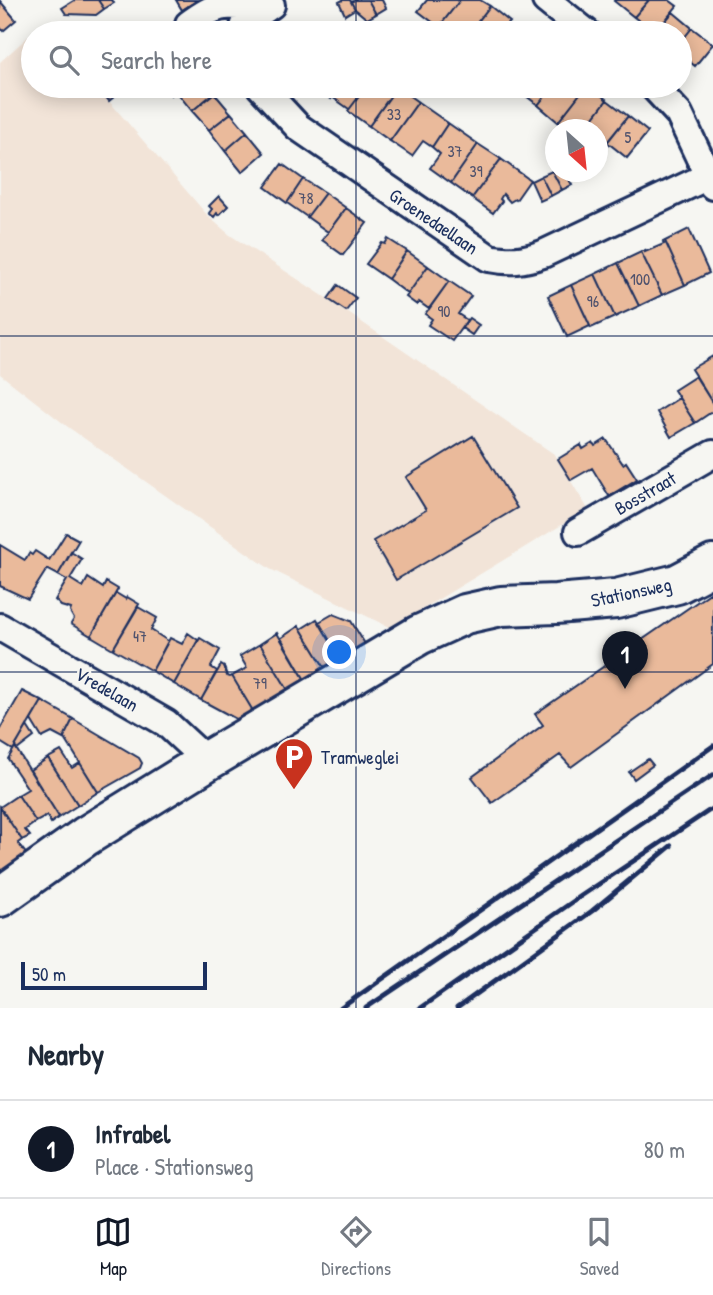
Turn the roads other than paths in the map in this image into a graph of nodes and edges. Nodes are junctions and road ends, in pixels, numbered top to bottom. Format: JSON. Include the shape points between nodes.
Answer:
{"nodes":[{"id":1,"x":546,"y":0,"type":"edge"},
{"id":2,"x":272,"y":4,"type":"edge"},
{"id":3,"x":193,"y":21,"type":"edge"},
{"id":4,"x":247,"y":21,"type":"edge"},
{"id":5,"x":572,"y":21,"type":"edge"},
{"id":6,"x":271,"y":98,"type":"edge"},
{"id":7,"x":664,"y":98,"type":"edge"},
{"id":8,"x":711,"y":181,"type":"edge"},
{"id":9,"x":713,"y":454,"type":"edge"},
{"id":10,"x":578,"y":533,"type":"dead end"},
{"id":11,"x":713,"y":565,"type":"edge"},
{"id":12,"x":0,"y":627,"type":"edge"},
{"id":13,"x":207,"y":761,"type":"junction"},
{"id":14,"x":0,"y":897,"type":"edge"}],
"edges":[{"from":1,"to":5,"type":"street"},
{"from":2,"to":3,"type":"street","via":[[214,6]]},
{"from":2,"to":4,"type":"street"},
{"from":6,"to":8,"type":"street","name":"Groenedaellaan","via":[[298,127],[489,258],[523,261],[544,254]]},
{"from":7,"to":8,"type":"street","name":"Groenedaellaan","via":[[679,114]]},
{"from":9,"to":10,"type":"street","name":"Bosstraat"},
{"from":11,"to":13,"type":"street","name":"Stationsweg","via":[[677,584],[616,599],[501,606],[465,614],[419,635]]},
{"from":12,"to":13,"type":"street","name":"Vredelaan","via":[[166,723]]},
{"from":13,"to":14,"type":"street","via":[[86,836]]}]}
